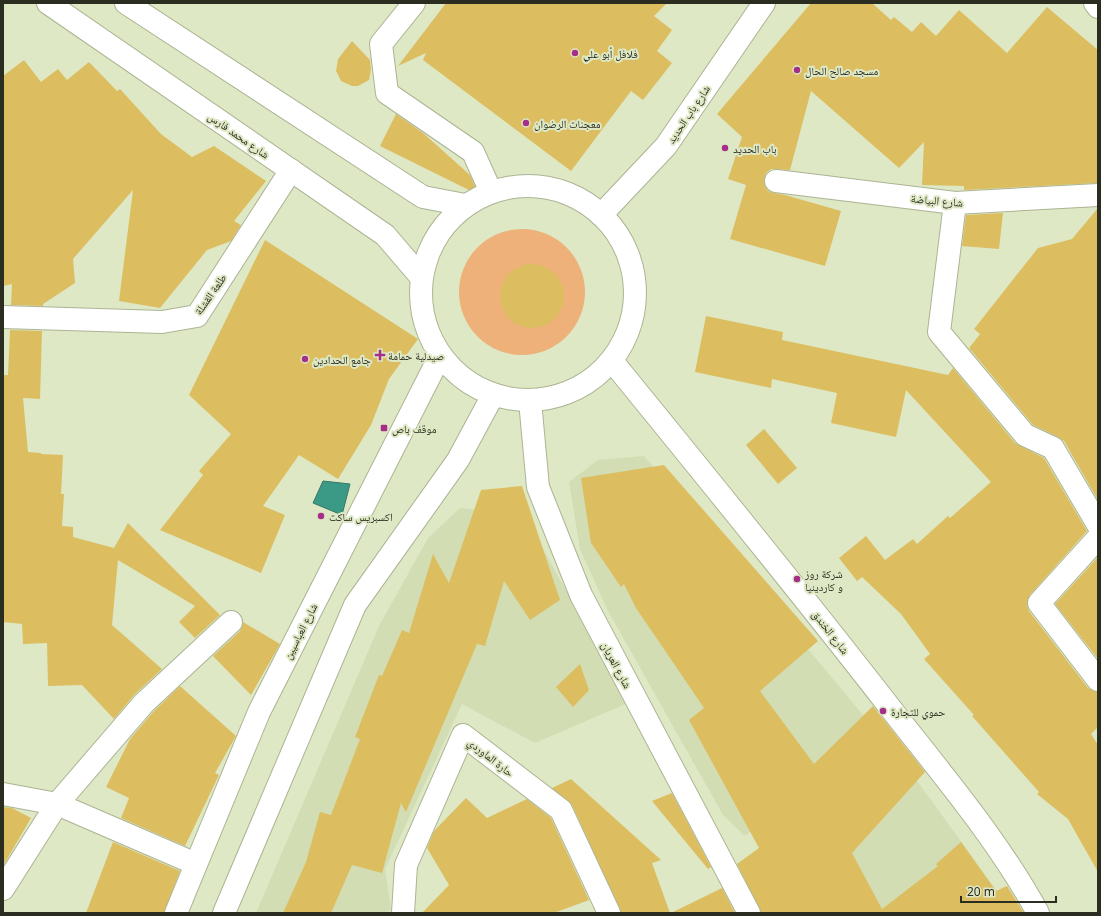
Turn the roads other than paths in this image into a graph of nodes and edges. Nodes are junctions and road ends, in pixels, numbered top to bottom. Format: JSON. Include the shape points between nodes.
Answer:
{"nodes":[{"id":1,"x":48,"y":3,"type":"edge"},
{"id":2,"x":126,"y":3,"type":"edge"},
{"id":3,"x":414,"y":3,"type":"edge"},
{"id":4,"x":764,"y":3,"type":"edge"},
{"id":5,"x":1095,"y":3,"type":"edge"},
{"id":6,"x":1098,"y":7,"type":"edge"},
{"id":7,"x":291,"y":170,"type":"junction"},
{"id":8,"x":776,"y":181,"type":"dead end"},
{"id":9,"x":491,"y":192,"type":"junction"},
{"id":10,"x":1098,"y":195,"type":"edge"},
{"id":11,"x":955,"y":203,"type":"junction"},
{"id":12,"x":465,"y":205,"type":"junction"},
{"id":13,"x":601,"y":215,"type":"junction"},
{"id":14,"x":421,"y":277,"type":"junction"},
{"id":15,"x":3,"y":317,"type":"edge"},
{"id":16,"x":440,"y":356,"type":"junction"},
{"id":17,"x":612,"y":361,"type":"junction"},
{"id":18,"x":493,"y":395,"type":"junction"},
{"id":19,"x":530,"y":401,"type":"junction"},
{"id":20,"x":1098,"y":525,"type":"edge"},
{"id":21,"x":1098,"y":538,"type":"edge"},
{"id":22,"x":231,"y":622,"type":"dead end"},
{"id":23,"x":1098,"y":680,"type":"edge"},
{"id":24,"x":3,"y":794,"type":"edge"},
{"id":25,"x":58,"y":804,"type":"junction"},
{"id":26,"x":196,"y":864,"type":"junction"},
{"id":27,"x":3,"y":889,"type":"edge"},
{"id":28,"x":176,"y":913,"type":"edge"},
{"id":29,"x":226,"y":913,"type":"edge"},
{"id":30,"x":403,"y":913,"type":"edge"},
{"id":31,"x":610,"y":913,"type":"edge"},
{"id":32,"x":749,"y":913,"type":"edge"},
{"id":33,"x":1038,"y":913,"type":"edge"}],
"edges":[{"from":1,"to":7,"type":"main road","name":"شارع محمد فارس"},
{"from":2,"to":12,"type":"main road","via":[[424,197]]},
{"from":3,"to":9,"type":"main road","via":[[381,44],[387,93],[474,152]]},
{"from":4,"to":13,"type":"main road","name":"شارع باب الحديد","via":[[666,146]]},
{"from":5,"to":6,"type":"main road"},
{"from":7,"to":14,"type":"main road","name":"شارع محمد فارس","via":[[385,235]]},
{"from":7,"to":15,"type":"main road","name":"طلعة القشلة","via":[[197,316],[162,322]]},
{"from":8,"to":11,"type":"main road","name":"شارع البياضة"},
{"from":9,"to":12,"type":"main road"},
{"from":9,"to":13,"type":"main road","via":[[520,186],[549,188],[577,198]]},
{"from":10,"to":11,"type":"main road","name":"شارع البياضة"},
{"from":11,"to":20,"type":"main road","via":[[939,332],[1025,435],[1053,448]]},
{"from":12,"to":14,"type":"main road","via":[[444,225],[429,249]]},
{"from":13,"to":17,"type":"main road","via":[[621,240],[633,270],[635,302],[628,333]]},
{"from":14,"to":16,"type":"main road","via":[[421,304],[427,331]]},
{"from":16,"to":18,"type":"main road","via":[[463,380]]},
{"from":16,"to":26,"type":"main road","name":"شارع العباسيين","via":[[259,712]]},
{"from":17,"to":19,"type":"main road","via":[[589,382],[561,396]]},
{"from":17,"to":33,"type":"main road","name":"شارع الخندق","via":[[780,566],[949,783],[1000,853]]},
{"from":18,"to":19,"type":"main road","via":[[511,400]]},
{"from":18,"to":29,"type":"main road","via":[[458,460],[355,605]]},
{"from":19,"to":32,"type":"main road","name":"شارع العريان","via":[[538,487],[581,595]]},
{"from":21,"to":23,"type":"main road","via":[[1039,603]]},
{"from":22,"to":25,"type":"main road","via":[[144,703]]},
{"from":24,"to":25,"type":"main road"},
{"from":25,"to":26,"type":"main road"},
{"from":25,"to":27,"type":"main road"},
{"from":26,"to":28,"type":"main road","name":"شارع العباسيين"},
{"from":30,"to":31,"type":"main road","name":"حارة الماوردي","via":[[406,865],[463,735],[561,810]]}]}
